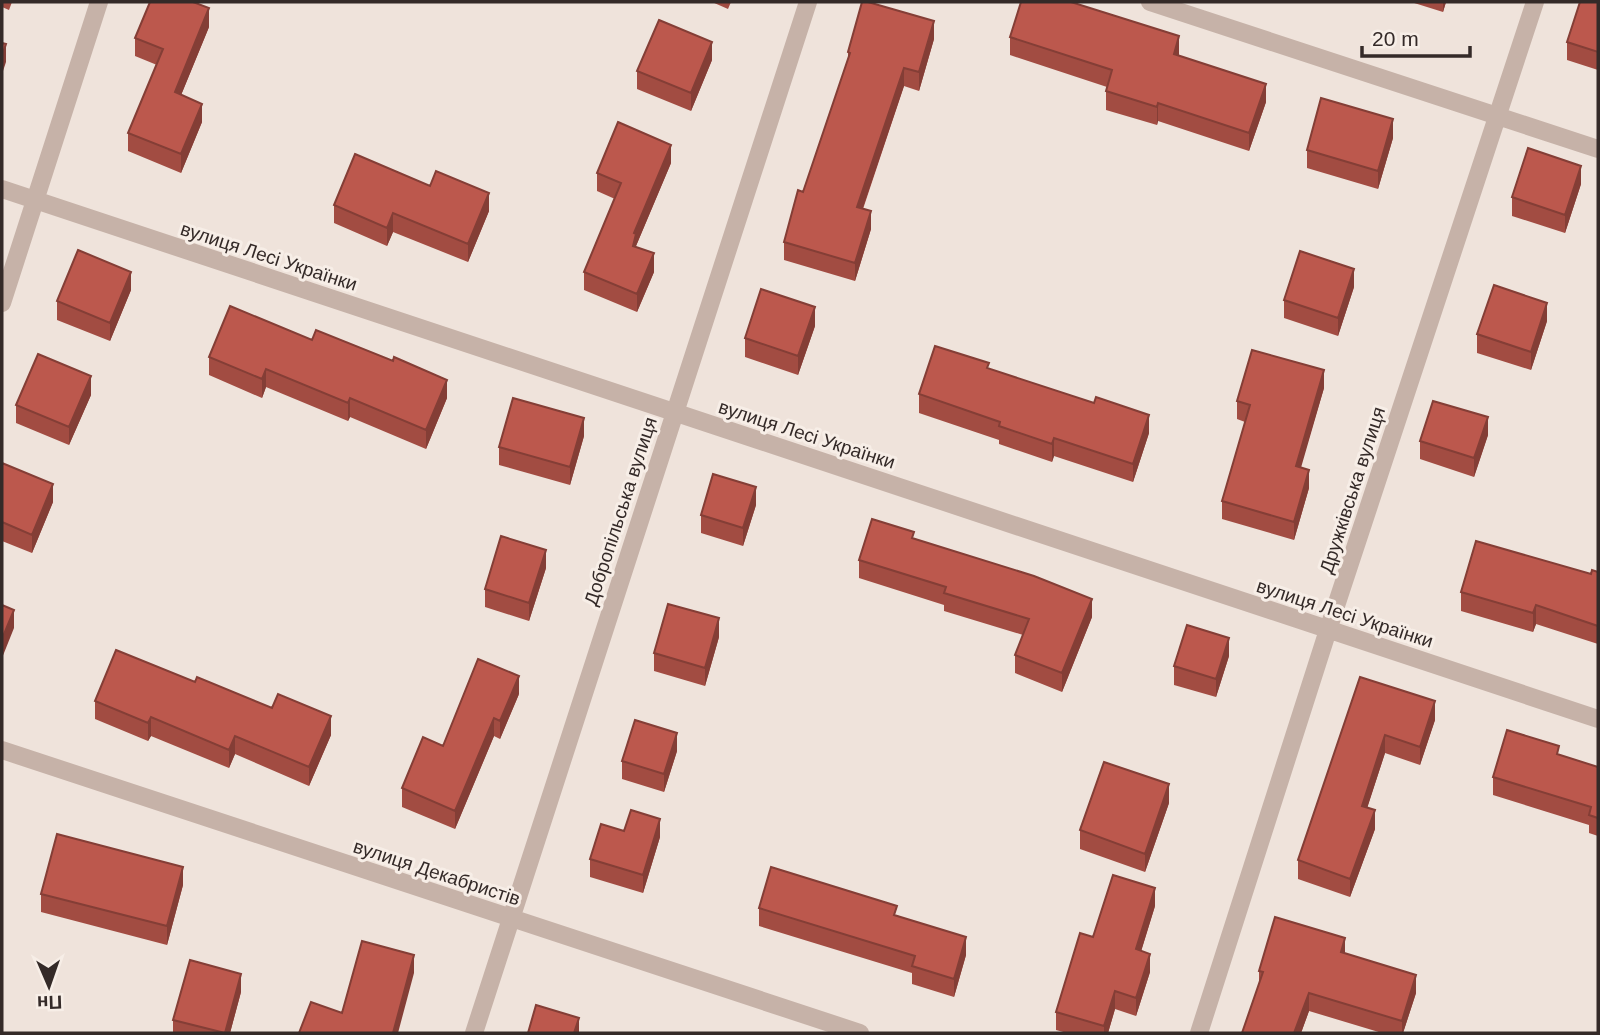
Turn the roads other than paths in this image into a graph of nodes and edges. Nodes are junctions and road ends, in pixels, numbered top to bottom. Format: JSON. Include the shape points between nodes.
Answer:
{"nodes":[{"id":1,"x":99,"y":2,"type":"edge"},
{"id":2,"x":808,"y":2,"type":"edge"},
{"id":3,"x":1150,"y":2,"type":"edge"},
{"id":4,"x":1535,"y":2,"type":"edge"},
{"id":5,"x":1498,"y":116,"type":"junction"},
{"id":6,"x":1598,"y":149,"type":"edge"},
{"id":7,"x":2,"y":189,"type":"edge"},
{"id":8,"x":35,"y":200,"type":"junction"},
{"id":9,"x":2,"y":303,"type":"edge"},
{"id":10,"x":674,"y":412,"type":"junction"},
{"id":11,"x":1328,"y":630,"type":"junction"},
{"id":12,"x":1598,"y":719,"type":"edge"},
{"id":13,"x":2,"y":750,"type":"edge"},
{"id":14,"x":512,"y":919,"type":"junction"},
{"id":15,"x":474,"y":1033,"type":"edge"},
{"id":16,"x":860,"y":1033,"type":"edge"},
{"id":17,"x":1199,"y":1033,"type":"edge"}],
"edges":[{"from":1,"to":8,"type":"street"},
{"from":2,"to":10,"type":"street","name":"Добропільська вулиця"},
{"from":3,"to":5,"type":"street"},
{"from":4,"to":5,"type":"street","name":"Дружківська вулиця"},
{"from":5,"to":6,"type":"street"},
{"from":5,"to":11,"type":"street","name":"Дружківська вулиця"},
{"from":7,"to":8,"type":"street","name":"вулиця Лесі Українки"},
{"from":8,"to":9,"type":"street"},
{"from":8,"to":10,"type":"street","name":"вулиця Лесі Українки"},
{"from":10,"to":11,"type":"street","name":"вулиця Лесі Українки"},
{"from":10,"to":14,"type":"street","name":"Добропільська вулиця"},
{"from":11,"to":12,"type":"street","name":"вулиця Лесі Українки"},
{"from":11,"to":17,"type":"street","name":"Дружківська вулиця"},
{"from":13,"to":14,"type":"street","name":"вулиця Декабристів"},
{"from":14,"to":15,"type":"street","name":"Добропільська вулиця"},
{"from":14,"to":16,"type":"street","name":"вулиця Декабристів"}]}
